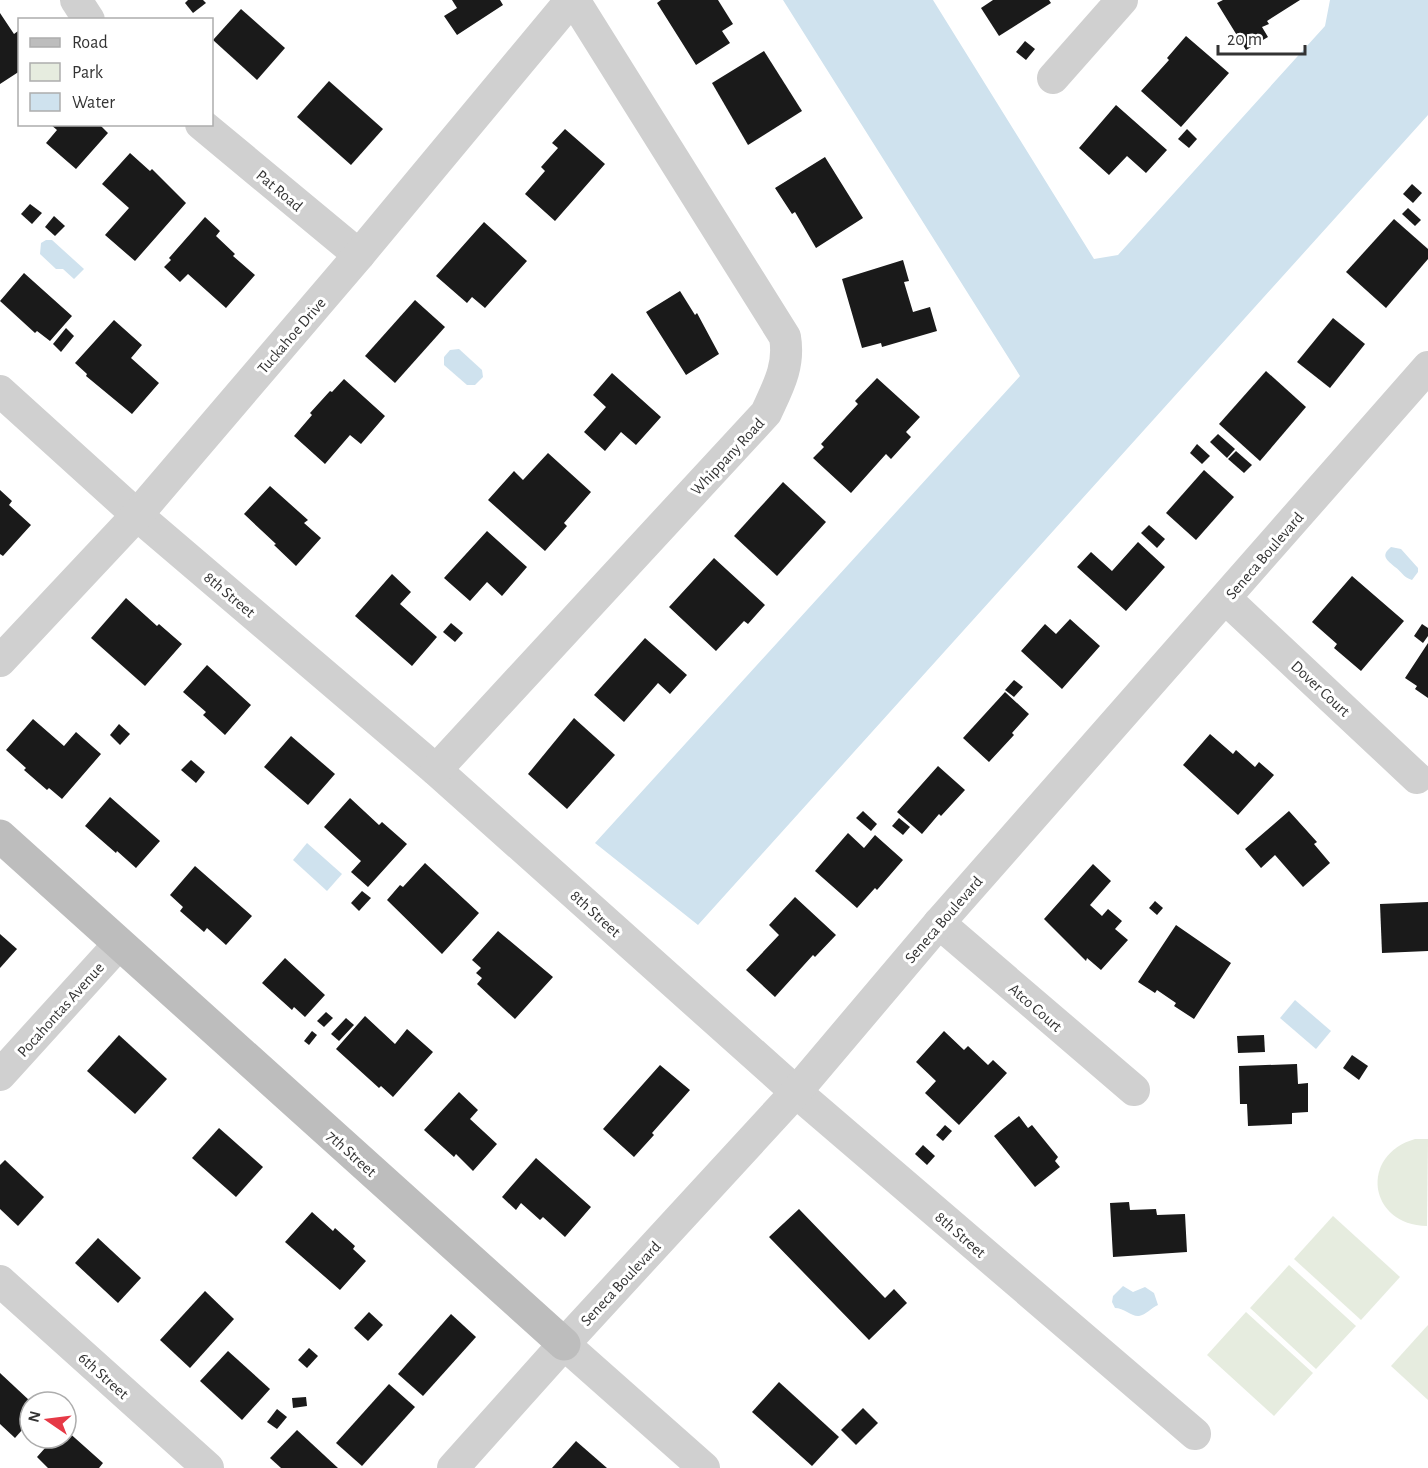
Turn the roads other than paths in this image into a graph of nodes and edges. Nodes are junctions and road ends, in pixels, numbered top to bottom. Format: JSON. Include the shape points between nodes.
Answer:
{"nodes":[{"id":1,"x":75,"y":0,"type":"edge"},
{"id":2,"x":572,"y":0,"type":"edge"},
{"id":3,"x":1122,"y":0,"type":"edge"},
{"id":4,"x":88,"y":18,"type":"edge"},
{"id":5,"x":1053,"y":78,"type":"dead end"},
{"id":6,"x":203,"y":126,"type":"edge"},
{"id":7,"x":359,"y":255,"type":"junction"},
{"id":8,"x":1428,"y":367,"type":"edge"},
{"id":9,"x":0,"y":391,"type":"edge"},
{"id":10,"x":137,"y":515,"type":"junction"},
{"id":11,"x":1226,"y":599,"type":"junction"},
{"id":12,"x":0,"y":661,"type":"edge"},
{"id":13,"x":436,"y":770,"type":"junction"},
{"id":14,"x":1417,"y":778,"type":"dead end"},
{"id":15,"x":0,"y":836,"type":"edge"},
{"id":16,"x":939,"y":923,"type":"junction"},
{"id":17,"x":119,"y":944,"type":"junction"},
{"id":18,"x":0,"y":1075,"type":"edge"},
{"id":19,"x":1134,"y":1090,"type":"dead end"},
{"id":20,"x":796,"y":1092,"type":"junction"},
{"id":21,"x":0,"y":1281,"type":"edge"},
{"id":22,"x":564,"y":1344,"type":"junction"},
{"id":23,"x":1195,"y":1434,"type":"dead end"},
{"id":24,"x":208,"y":1468,"type":"edge"},
{"id":25,"x":453,"y":1468,"type":"edge"},
{"id":26,"x":704,"y":1468,"type":"edge"}],
"edges":[{"from":1,"to":4,"type":"street"},
{"from":2,"to":7,"type":"street","name":"Tuckahoe Drive"},
{"from":2,"to":13,"type":"street","name":"Whippany Road","via":[[785,337],[788,354],[766,413]]},
{"from":3,"to":5,"type":"street"},
{"from":6,"to":7,"type":"street","name":"Pat Road"},
{"from":7,"to":10,"type":"street","name":"Tuckahoe Drive"},
{"from":8,"to":11,"type":"street","name":"Seneca Boulevard"},
{"from":9,"to":10,"type":"street","name":"8th Street"},
{"from":10,"to":12,"type":"street","name":"Tuckahoe Drive"},
{"from":10,"to":13,"type":"street","name":"8th Street"},
{"from":11,"to":14,"type":"street","name":"Dover Court"},
{"from":11,"to":16,"type":"street","name":"Seneca Boulevard"},
{"from":13,"to":20,"type":"street","name":"8th Street"},
{"from":15,"to":17,"type":"street","name":"7th Street"},
{"from":16,"to":19,"type":"street","name":"Atco Court"},
{"from":16,"to":20,"type":"street","name":"Seneca Boulevard"},
{"from":17,"to":18,"type":"street","name":"Pocahontas Avenue"},
{"from":17,"to":22,"type":"street","name":"7th Street"},
{"from":20,"to":22,"type":"street","name":"Seneca Boulevard"},
{"from":20,"to":23,"type":"street","name":"8th Street"},
{"from":21,"to":24,"type":"street","name":"6th Street"},
{"from":22,"to":25,"type":"street","name":"Seneca Boulevard"},
{"from":22,"to":26,"type":"street","name":"7th Street"}]}
